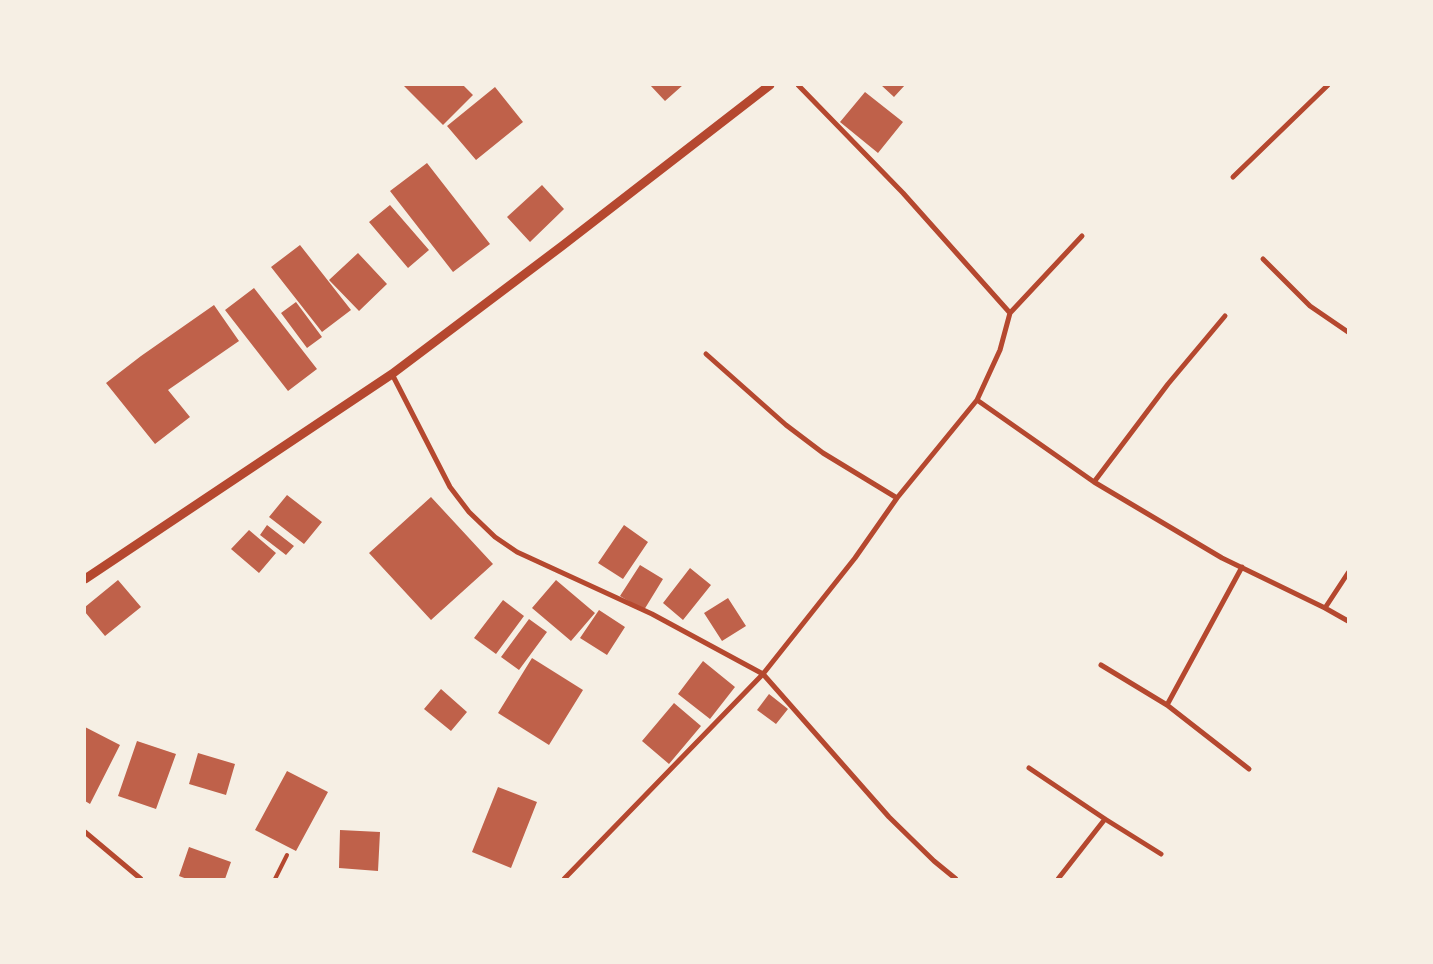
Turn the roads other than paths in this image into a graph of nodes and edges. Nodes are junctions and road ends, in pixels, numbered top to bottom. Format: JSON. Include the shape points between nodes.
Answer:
{"nodes":[{"id":1,"x":770,"y":85,"type":"edge"},
{"id":2,"x":798,"y":85,"type":"edge"},
{"id":3,"x":1328,"y":85,"type":"edge"},
{"id":4,"x":1233,"y":177,"type":"dead end"},
{"id":5,"x":1082,"y":236,"type":"dead end"},
{"id":6,"x":1263,"y":259,"type":"dead end"},
{"id":7,"x":1010,"y":313,"type":"junction"},
{"id":8,"x":1225,"y":316,"type":"dead end"},
{"id":9,"x":1348,"y":332,"type":"edge"},
{"id":10,"x":706,"y":354,"type":"dead end"},
{"id":11,"x":392,"y":374,"type":"junction"},
{"id":12,"x":977,"y":400,"type":"junction"},
{"id":13,"x":1094,"y":482,"type":"junction"},
{"id":14,"x":898,"y":498,"type":"junction"},
{"id":15,"x":1242,"y":568,"type":"junction"},
{"id":16,"x":1348,"y":574,"type":"edge"},
{"id":17,"x":85,"y":579,"type":"edge"},
{"id":18,"x":1326,"y":608,"type":"junction"},
{"id":19,"x":1348,"y":621,"type":"edge"},
{"id":20,"x":1101,"y":664,"type":"dead end"},
{"id":21,"x":763,"y":674,"type":"junction"},
{"id":22,"x":1167,"y":705,"type":"junction"},
{"id":23,"x":1029,"y":768,"type":"dead end"},
{"id":24,"x":1249,"y":769,"type":"dead end"},
{"id":25,"x":1105,"y":819,"type":"junction"},
{"id":26,"x":85,"y":832,"type":"edge"},
{"id":27,"x":1161,"y":854,"type":"dead end"},
{"id":28,"x":287,"y":855,"type":"dead end"},
{"id":29,"x":141,"y":879,"type":"edge"},
{"id":30,"x":275,"y":879,"type":"edge"},
{"id":31,"x":564,"y":879,"type":"edge"},
{"id":32,"x":956,"y":879,"type":"edge"},
{"id":33,"x":1058,"y":879,"type":"edge"}],
"edges":[{"from":1,"to":11,"type":"street"},
{"from":2,"to":7,"type":"street","via":[[903,193]]},
{"from":3,"to":4,"type":"street"},
{"from":5,"to":7,"type":"street"},
{"from":6,"to":9,"type":"street","via":[[1310,306]]},
{"from":7,"to":12,"type":"street","via":[[1000,350]]},
{"from":8,"to":13,"type":"street","via":[[1168,384]]},
{"from":10,"to":14,"type":"street","via":[[815,447]]},
{"from":11,"to":17,"type":"street"},
{"from":11,"to":21,"type":"street","via":[[450,487],[469,512],[495,537],[517,552],[652,614]]},
{"from":12,"to":13,"type":"street"},
{"from":12,"to":14,"type":"street"},
{"from":13,"to":15,"type":"street"},
{"from":14,"to":21,"type":"street"},
{"from":15,"to":18,"type":"street"},
{"from":15,"to":22,"type":"street"},
{"from":16,"to":18,"type":"street"},
{"from":18,"to":19,"type":"street"},
{"from":20,"to":22,"type":"street"},
{"from":21,"to":31,"type":"street"},
{"from":21,"to":32,"type":"street","via":[[889,817]]},
{"from":22,"to":24,"type":"street"},
{"from":23,"to":25,"type":"street"},
{"from":25,"to":27,"type":"street"},
{"from":25,"to":33,"type":"street"},
{"from":26,"to":29,"type":"street"},
{"from":28,"to":30,"type":"lane"}]}
